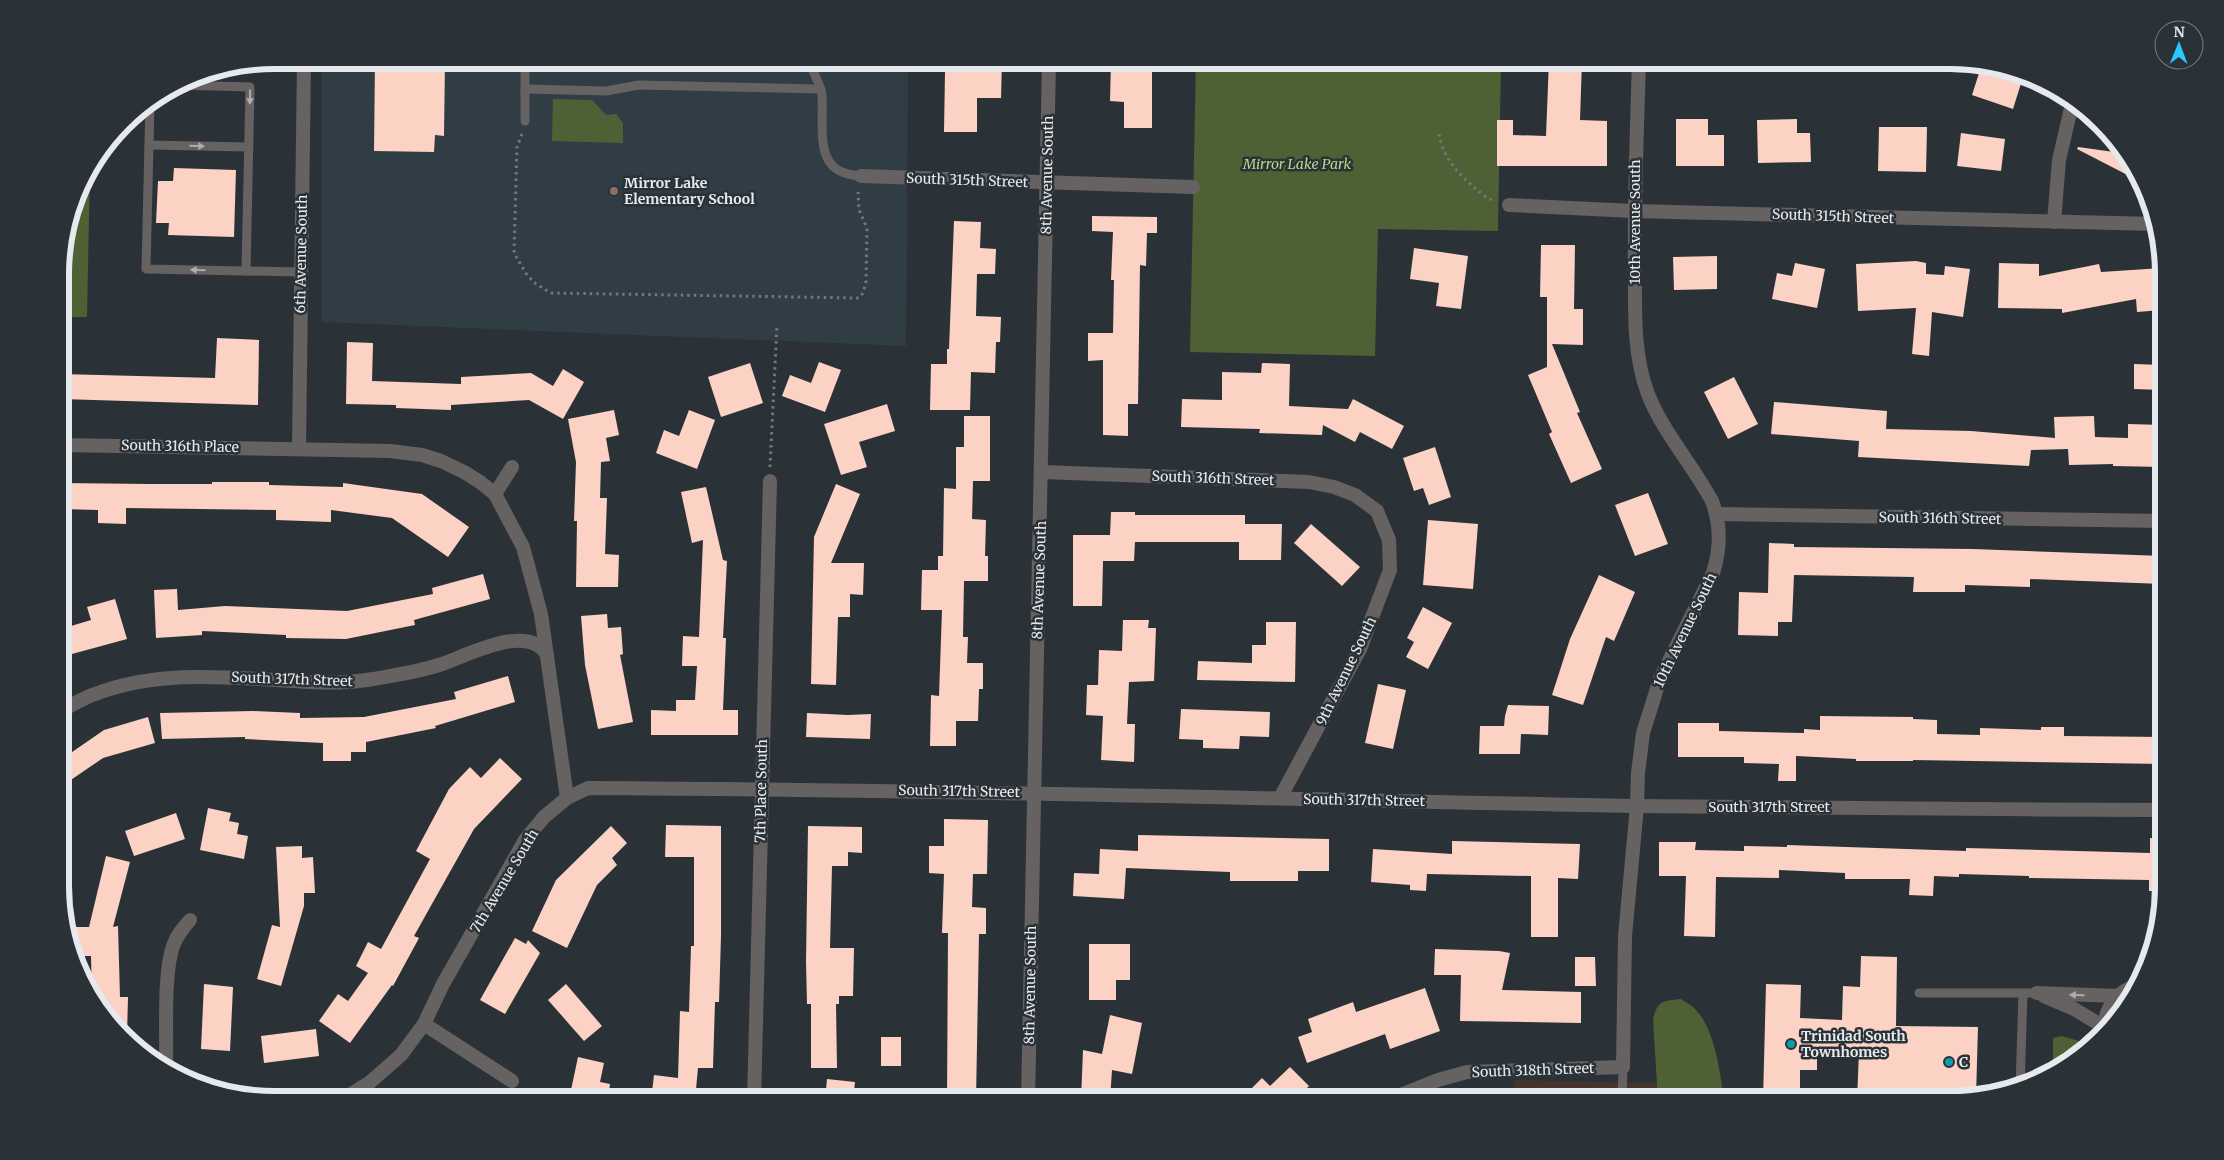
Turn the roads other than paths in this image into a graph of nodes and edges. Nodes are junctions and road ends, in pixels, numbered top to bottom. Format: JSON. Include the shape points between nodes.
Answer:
{"nodes":[{"id":1,"x":304,"y":69,"type":"edge"},
{"id":2,"x":525,"y":69,"type":"edge"},
{"id":3,"x":811,"y":69,"type":"edge"},
{"id":4,"x":1049,"y":69,"type":"edge"},
{"id":5,"x":1639,"y":69,"type":"edge"},
{"id":6,"x":192,"y":85,"type":"edge"},
{"id":7,"x":525,"y":89,"type":"junction"},
{"id":8,"x":821,"y":89,"type":"junction"},
{"id":9,"x":2071,"y":108,"type":"edge"},
{"id":10,"x":150,"y":110,"type":"edge"},
{"id":11,"x":524,"y":121,"type":"road end"},
{"id":12,"x":149,"y":145,"type":"junction"},
{"id":13,"x":249,"y":147,"type":"junction"},
{"id":14,"x":859,"y":175,"type":"joint"},
{"id":15,"x":1046,"y":183,"type":"junction"},
{"id":16,"x":1193,"y":187,"type":"dead end"},
{"id":17,"x":1509,"y":205,"type":"road end"},
{"id":18,"x":1634,"y":211,"type":"junction"},
{"id":19,"x":2054,"y":222,"type":"junction"},
{"id":20,"x":2149,"y":224,"type":"edge"},
{"id":21,"x":246,"y":271,"type":"junction"},
{"id":22,"x":301,"y":272,"type":"junction"},
{"id":23,"x":69,"y":445,"type":"edge"},
{"id":24,"x":299,"y":448,"type":"junction"},
{"id":25,"x":512,"y":467,"type":"dead end"},
{"id":26,"x":1042,"y":472,"type":"junction"},
{"id":27,"x":770,"y":482,"type":"road end"},
{"id":28,"x":495,"y":494,"type":"junction"},
{"id":29,"x":1377,"y":510,"type":"joint"},
{"id":30,"x":1717,"y":514,"type":"junction"},
{"id":31,"x":2155,"y":521,"type":"edge"},
{"id":32,"x":547,"y":655,"type":"junction"},
{"id":33,"x":69,"y":707,"type":"edge"},
{"id":34,"x":761,"y":789,"type":"junction"},
{"id":35,"x":1033,"y":792,"type":"junction"},
{"id":36,"x":567,"y":798,"type":"junction"},
{"id":37,"x":1280,"y":798,"type":"junction"},
{"id":38,"x":1637,"y":806,"type":"junction"},
{"id":39,"x":2155,"y":810,"type":"edge"},
{"id":40,"x":190,"y":920,"type":"dead end"},
{"id":41,"x":2128,"y":989,"type":"edge"},
{"id":42,"x":1919,"y":993,"type":"dead end"},
{"id":43,"x":2030,"y":993,"type":"junction"},
{"id":44,"x":2118,"y":996,"type":"junction"},
{"id":45,"x":2106,"y":1020,"type":"edge"},
{"id":46,"x":424,"y":1024,"type":"junction"},
{"id":47,"x":2100,"y":1027,"type":"edge"},
{"id":48,"x":166,"y":1061,"type":"edge"},
{"id":49,"x":1623,"y":1067,"type":"junction"},
{"id":50,"x":2021,"y":1078,"type":"edge"},
{"id":51,"x":512,"y":1081,"type":"dead end"},
{"id":52,"x":355,"y":1091,"type":"edge"},
{"id":53,"x":754,"y":1091,"type":"edge"},
{"id":54,"x":1028,"y":1091,"type":"edge"},
{"id":55,"x":1410,"y":1091,"type":"edge"},
{"id":56,"x":1622,"y":1091,"type":"edge"}],
"edges":[{"from":1,"to":22,"type":"street","name":"6th Avenue South"},
{"from":2,"to":7,"type":"lane"},
{"from":3,"to":8,"type":"lane"},
{"from":4,"to":15,"type":"street","name":"8th Avenue South"},
{"from":5,"to":18,"type":"street","name":"10th Avenue South"},
{"from":6,"to":13,"type":"lane","one_way":true,"via":[[250,87]]},
{"from":7,"to":8,"type":"lane","via":[[606,91],[639,85]]},
{"from":7,"to":11,"type":"lane"},
{"from":8,"to":14,"type":"lane","via":[[824,148],[828,159],[844,173]]},
{"from":9,"to":19,"type":"street","via":[[2059,160]]},
{"from":10,"to":12,"type":"lane"},
{"from":12,"to":13,"type":"lane","one_way":true},
{"from":21,"to":12,"type":"lane","one_way":true,"via":[[146,269]]},
{"from":13,"to":21,"type":"lane"},
{"from":14,"to":15,"type":"street","name":"South 315th Street"},
{"from":15,"to":16,"type":"street","name":"South 315th Street"},
{"from":15,"to":26,"type":"street","name":"8th Avenue South"},
{"from":17,"to":18,"type":"street","name":"South 315th Street"},
{"from":18,"to":19,"type":"street","name":"South 315th Street"},
{"from":18,"to":30,"type":"street","name":"10th Avenue South","via":[[1636,339],[1648,394],[1706,489]]},
{"from":19,"to":20,"type":"street","name":"South 315th Street"},
{"from":21,"to":22,"type":"lane"},
{"from":22,"to":24,"type":"street","name":"6th Avenue South"},
{"from":23,"to":24,"type":"street","name":"South 316th Place"},
{"from":24,"to":28,"type":"street","via":[[422,455],[464,472]]},
{"from":25,"to":28,"type":"street"},
{"from":26,"to":29,"type":"street","name":"South 316th Street","via":[[1309,482],[1355,495]]},
{"from":26,"to":35,"type":"street","name":"8th Avenue South"},
{"from":27,"to":34,"type":"street","name":"7th Place South"},
{"from":28,"to":32,"type":"street","via":[[523,547],[541,614]]},
{"from":29,"to":37,"type":"street","name":"9th Avenue South","via":[[1389,540],[1390,570],[1360,649]]},
{"from":30,"to":31,"type":"street","name":"South 316th Street"},
{"from":30,"to":38,"type":"street","name":"10th Avenue South","via":[[1719,549],[1713,572],[1666,664],[1647,716],[1639,764]]},
{"from":32,"to":33,"type":"street","name":"South 317th Street","via":[[545,650],[534,644],[515,640],[439,665],[363,681],[185,676],[154,679],[94,694]]},
{"from":32,"to":36,"type":"street"},
{"from":34,"to":35,"type":"street","name":"South 317th Street"},
{"from":34,"to":36,"type":"street","name":"South 317th Street","via":[[588,788]]},
{"from":34,"to":53,"type":"street","name":"7th Place South"},
{"from":35,"to":37,"type":"street","name":"South 317th Street"},
{"from":35,"to":54,"type":"street","name":"8th Avenue South"},
{"from":36,"to":46,"type":"street","name":"7th Avenue South","via":[[544,817],[525,840]]},
{"from":37,"to":38,"type":"street","name":"South 317th Street"},
{"from":38,"to":39,"type":"street","name":"South 317th Street"},
{"from":38,"to":49,"type":"street","name":"10th Avenue South","via":[[1625,936]]},
{"from":40,"to":48,"type":"street","via":[[179,932],[169,964]]},
{"from":41,"to":44,"type":"street"},
{"from":42,"to":43,"type":"lane"},
{"from":44,"to":43,"type":"street","one_way":true},
{"from":43,"to":47,"type":"street","via":[[2076,1010]]},
{"from":43,"to":50,"type":"lane"},
{"from":44,"to":45,"type":"street","via":[[2110,1005]]},
{"from":46,"to":51,"type":"street"},
{"from":46,"to":52,"type":"street","name":"7th Avenue South","via":[[401,1055]]},
{"from":49,"to":55,"type":"street","name":"South 318th Street","via":[[1467,1072]]},
{"from":49,"to":56,"type":"lane"}]}
